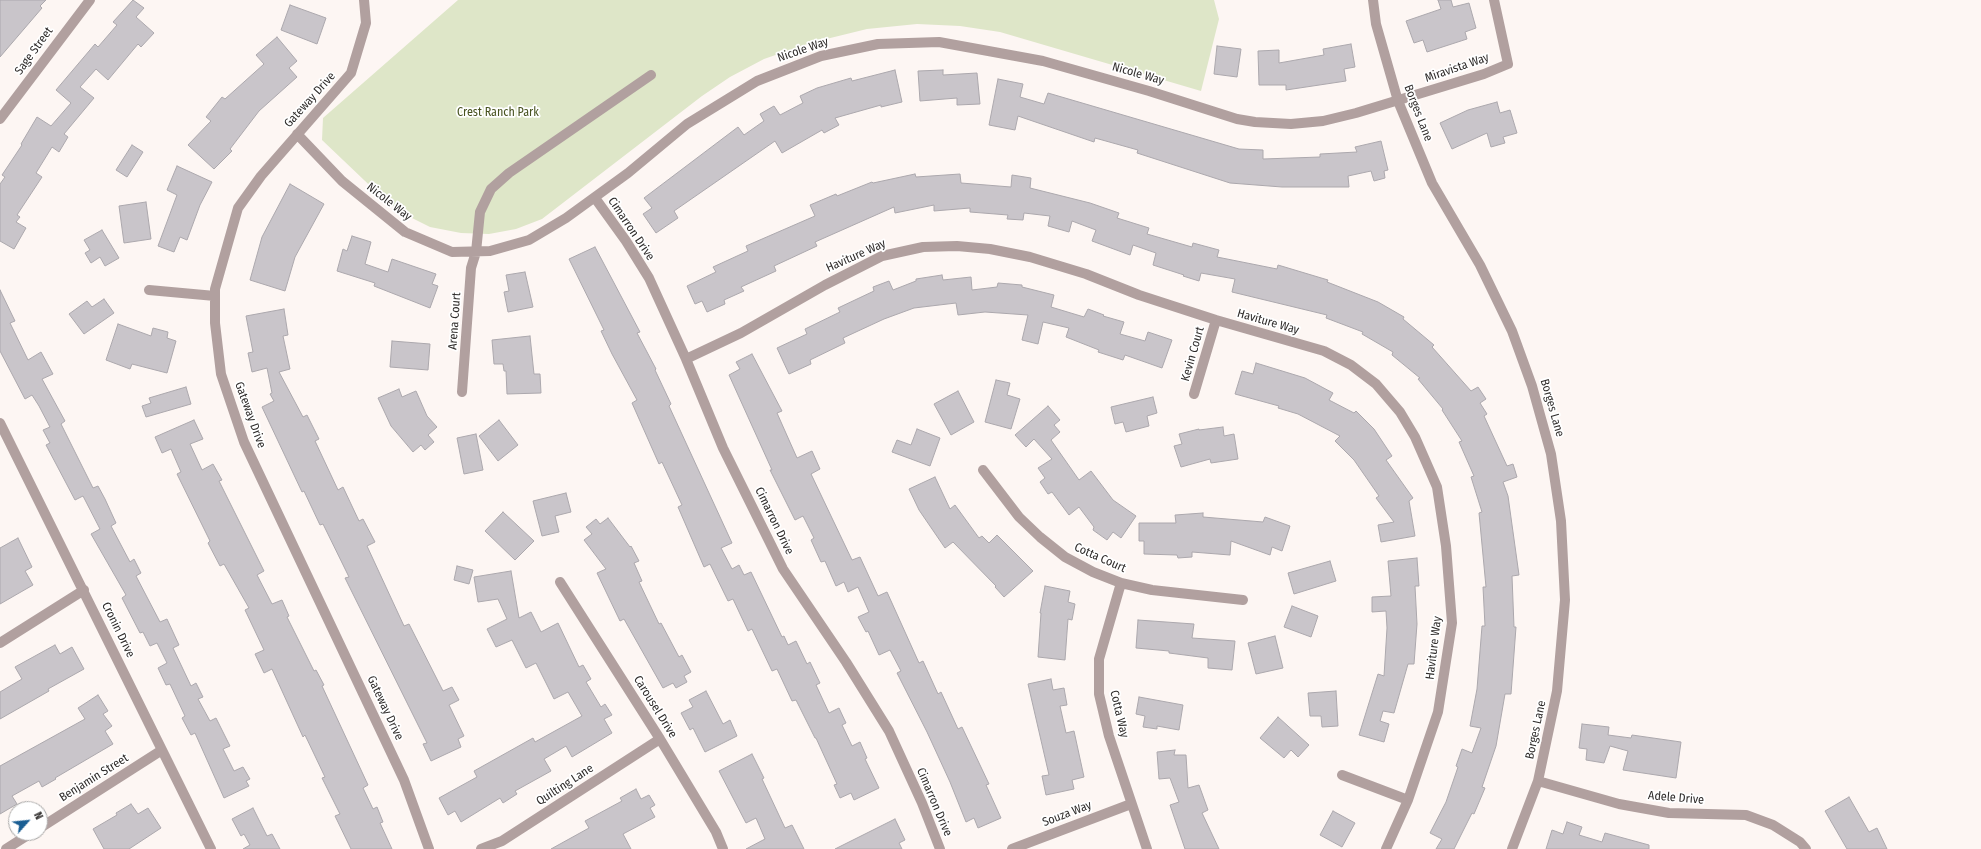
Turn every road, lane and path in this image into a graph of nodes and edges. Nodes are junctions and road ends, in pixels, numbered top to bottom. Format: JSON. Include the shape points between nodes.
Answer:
{"nodes":[{"id":1,"x":90,"y":0,"type":"edge"},
{"id":2,"x":364,"y":0,"type":"edge"},
{"id":3,"x":1373,"y":0,"type":"edge"},
{"id":4,"x":1494,"y":0,"type":"edge"},
{"id":5,"x":651,"y":75,"type":"dead end"},
{"id":6,"x":1398,"y":101,"type":"junction"},
{"id":7,"x":0,"y":119,"type":"edge"},
{"id":8,"x":297,"y":134,"type":"junction"},
{"id":9,"x":594,"y":198,"type":"junction"},
{"id":10,"x":476,"y":252,"type":"junction"},
{"id":11,"x":149,"y":290,"type":"dead end"},
{"id":12,"x":215,"y":296,"type":"junction"},
{"id":13,"x":1216,"y":320,"type":"junction"},
{"id":14,"x":686,"y":359,"type":"junction"},
{"id":15,"x":462,"y":392,"type":"dead end"},
{"id":16,"x":1194,"y":394,"type":"dead end"},
{"id":17,"x":1,"y":429,"type":"edge"},
{"id":18,"x":983,"y":470,"type":"dead end"},
{"id":19,"x":560,"y":582,"type":"dead end"},
{"id":20,"x":1121,"y":583,"type":"junction"},
{"id":21,"x":84,"y":590,"type":"junction"},
{"id":22,"x":1243,"y":600,"type":"dead end"},
{"id":23,"x":0,"y":643,"type":"edge"},
{"id":24,"x":660,"y":739,"type":"junction"},
{"id":25,"x":162,"y":750,"type":"junction"},
{"id":26,"x":1342,"y":775,"type":"dead end"},
{"id":27,"x":1538,"y":781,"type":"junction"},
{"id":28,"x":1408,"y":800,"type":"junction"},
{"id":29,"x":1131,"y":804,"type":"junction"},
{"id":30,"x":48,"y":823,"type":"edge"},
{"id":31,"x":19,"y":841,"type":"edge"},
{"id":32,"x":6,"y":849,"type":"edge"},
{"id":33,"x":211,"y":849,"type":"edge"},
{"id":34,"x":429,"y":849,"type":"edge"},
{"id":35,"x":481,"y":849,"type":"edge"},
{"id":36,"x":723,"y":849,"type":"edge"},
{"id":37,"x":940,"y":849,"type":"edge"},
{"id":38,"x":1012,"y":849,"type":"edge"},
{"id":39,"x":1147,"y":849,"type":"edge"},
{"id":40,"x":1386,"y":849,"type":"edge"},
{"id":41,"x":1512,"y":849,"type":"edge"},
{"id":42,"x":1806,"y":849,"type":"edge"}],
"edges":[{"from":1,"to":7,"type":"street","name":"Sage Street"},
{"from":2,"to":8,"type":"street","name":"Gateway Drive","via":[[366,23],[351,73]]},
{"from":3,"to":6,"type":"street","name":"Borges Lane","via":[[1376,24]]},
{"from":4,"to":6,"type":"street","name":"Miravista Way","via":[[1508,64]]},
{"from":5,"to":10,"type":"street","name":"Arena Court","via":[[509,173],[491,189],[480,212]]},
{"from":6,"to":9,"type":"street","name":"Nicole Way","via":[[1323,121],[1291,124],[1255,122],[1043,61],[939,42],[878,44],[821,56],[757,81],[687,124],[628,174]]},
{"from":6,"to":27,"type":"street","name":"Borges Lane","via":[[1432,183],[1480,265],[1512,331],[1532,386],[1551,454],[1561,521],[1565,600],[1557,691]]},
{"from":8,"to":10,"type":"street","name":"Nicole Way","via":[[342,181],[405,232],[452,252]]},
{"from":8,"to":12,"type":"street","name":"Gateway Drive","via":[[238,208]]},
{"from":9,"to":10,"type":"street","name":"Nicole Way","via":[[529,240],[490,251]]},
{"from":9,"to":14,"type":"street","name":"Cimarron Drive","via":[[626,241],[648,278]]},
{"from":10,"to":15,"type":"street","name":"Arena Court","via":[[471,268]]},
{"from":11,"to":12,"type":"street"},
{"from":12,"to":34,"type":"street","name":"Gateway Drive","via":[[215,323],[221,374],[244,442],[404,780]]},
{"from":13,"to":14,"type":"street","name":"Haviture Way","via":[[1030,257],[990,249],[957,246],[923,247],[882,256],[741,333]]},
{"from":13,"to":16,"type":"street","name":"Kevin Court"},
{"from":13,"to":28,"type":"street","name":"Haviture Way","via":[[1324,351],[1351,365],[1376,384],[1400,412],[1415,437],[1437,487],[1446,546],[1452,623],[1438,712]]},
{"from":14,"to":37,"type":"street","name":"Cimarron Drive","via":[[723,448],[783,568],[846,662],[888,731],[922,803]]},
{"from":17,"to":21,"type":"street","name":"Cronin Drive"},
{"from":18,"to":20,"type":"street","name":"Cotta Court","via":[[1019,517],[1040,537],[1066,557],[1093,572]]},
{"from":19,"to":24,"type":"street","name":"Carousel Drive"},
{"from":20,"to":22,"type":"street","name":"Cotta Court","via":[[1152,590]]},
{"from":20,"to":29,"type":"street","name":"Cotta Way","via":[[1099,659],[1099,694],[1109,736]]},
{"from":21,"to":23,"type":"street"},
{"from":21,"to":25,"type":"street","name":"Cronin Drive"},
{"from":24,"to":35,"type":"street","name":"Quilting Lane","via":[[502,841]]},
{"from":24,"to":36,"type":"street","name":"Carousel Drive","via":[[716,832]]},
{"from":25,"to":30,"type":"street","name":"Benjamin Street"},
{"from":25,"to":33,"type":"street","name":"Cronin Drive"},
{"from":26,"to":28,"type":"street"},
{"from":27,"to":41,"type":"street","name":"Borges Lane"},
{"from":27,"to":42,"type":"street","name":"Adele Drive","via":[[1619,804],[1669,813],[1746,815],[1773,826],[1800,842]]},
{"from":28,"to":40,"type":"street","name":"Haviture Way"},
{"from":29,"to":38,"type":"street","name":"Souza Way"},
{"from":29,"to":39,"type":"street","name":"Cotta Way"},
{"from":31,"to":32,"type":"street"}]}
